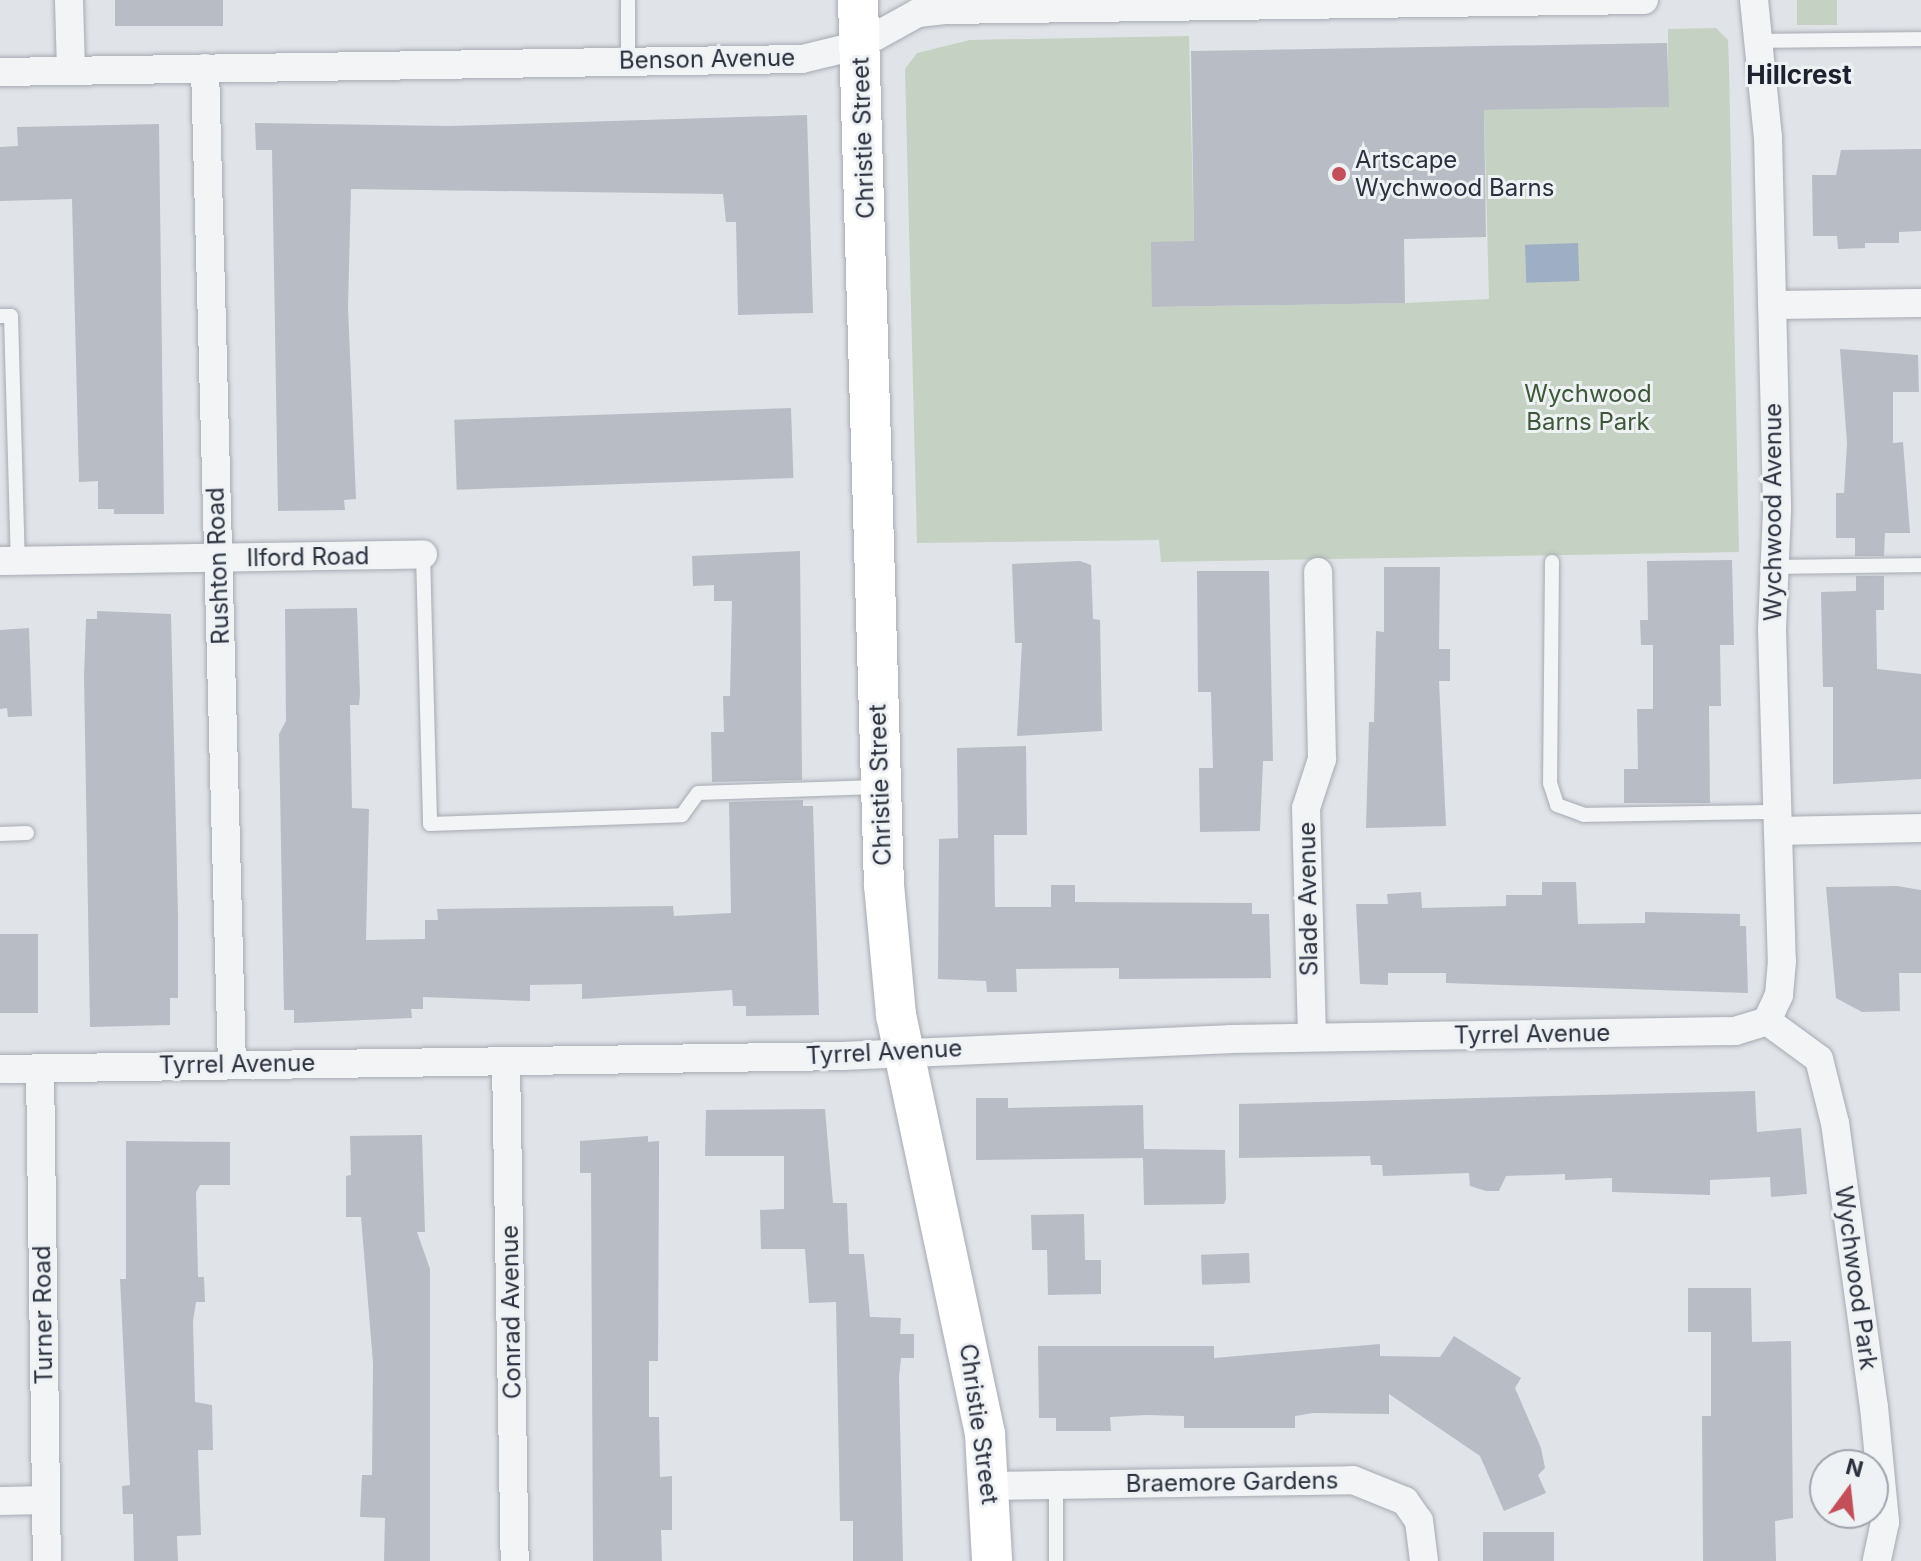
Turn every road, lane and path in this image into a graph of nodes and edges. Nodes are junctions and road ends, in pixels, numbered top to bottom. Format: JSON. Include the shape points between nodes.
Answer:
{"nodes":[{"id":1,"x":69,"y":0,"type":"edge"},
{"id":2,"x":628,"y":0,"type":"edge"},
{"id":3,"x":858,"y":0,"type":"edge"},
{"id":4,"x":1644,"y":0,"type":"edge"},
{"id":5,"x":1754,"y":0,"type":"edge"},
{"id":6,"x":1921,"y":39,"type":"edge"},
{"id":7,"x":1759,"y":41,"type":"junction"},
{"id":8,"x":860,"y":45,"type":"junction"},
{"id":9,"x":628,"y":60,"type":"junction"},
{"id":10,"x":205,"y":68,"type":"junction"},
{"id":11,"x":71,"y":70,"type":"junction"},
{"id":12,"x":0,"y":72,"type":"edge"},
{"id":13,"x":1921,"y":303,"type":"edge"},
{"id":14,"x":1772,"y":305,"type":"junction"},
{"id":15,"x":0,"y":316,"type":"edge"},
{"id":16,"x":423,"y":554,"type":"joint"},
{"id":17,"x":217,"y":559,"type":"junction"},
{"id":18,"x":9,"y":561,"type":"edge"},
{"id":19,"x":1552,"y":562,"type":"dead end"},
{"id":20,"x":1921,"y":565,"type":"edge"},
{"id":21,"x":1776,"y":567,"type":"junction"},
{"id":22,"x":1318,"y":572,"type":"dead end"},
{"id":23,"x":879,"y":787,"type":"junction"},
{"id":24,"x":1778,"y":822,"type":"junction"},
{"id":25,"x":1921,"y":828,"type":"edge"},
{"id":26,"x":27,"y":833,"type":"dead end"},
{"id":27,"x":0,"y":834,"type":"edge"},
{"id":28,"x":1767,"y":1021,"type":"junction"},
{"id":29,"x":1312,"y":1037,"type":"junction"},
{"id":30,"x":904,"y":1052,"type":"junction"},
{"id":31,"x":506,"y":1062,"type":"junction"},
{"id":32,"x":232,"y":1063,"type":"junction"},
{"id":33,"x":40,"y":1068,"type":"junction"},
{"id":34,"x":0,"y":1069,"type":"edge"},
{"id":35,"x":1056,"y":1485,"type":"junction"},
{"id":36,"x":990,"y":1486,"type":"junction"},
{"id":37,"x":46,"y":1500,"type":"junction"},
{"id":38,"x":0,"y":1501,"type":"edge"},
{"id":39,"x":47,"y":1561,"type":"edge"},
{"id":40,"x":515,"y":1561,"type":"edge"},
{"id":41,"x":992,"y":1561,"type":"edge"},
{"id":42,"x":1056,"y":1561,"type":"edge"},
{"id":43,"x":1424,"y":1561,"type":"edge"},
{"id":44,"x":1877,"y":1561,"type":"edge"}],
"edges":[{"from":1,"to":11,"type":"street"},
{"from":2,"to":9,"type":"lane"},
{"from":3,"to":8,"type":"street","name":"Christie Street"},
{"from":4,"to":8,"type":"street","name":"Benson Avenue","via":[[945,10],[918,13]]},
{"from":5,"to":7,"type":"street","name":"Wychwood Avenue"},
{"from":6,"to":7,"type":"lane"},
{"from":7,"to":14,"type":"street","name":"Wychwood Avenue"},
{"from":8,"to":9,"type":"street","name":"Benson Avenue","via":[[802,59]]},
{"from":8,"to":23,"type":"street","name":"Christie Street"},
{"from":9,"to":10,"type":"street","name":"Benson Avenue"},
{"from":10,"to":11,"type":"street","name":"Benson Avenue"},
{"from":10,"to":17,"type":"street","name":"Rushton Road"},
{"from":11,"to":12,"type":"street","name":"Benson Avenue"},
{"from":13,"to":14,"type":"street"},
{"from":14,"to":21,"type":"street","name":"Wychwood Avenue"},
{"from":15,"to":18,"type":"lane","via":[[11,316]]},
{"from":16,"to":17,"type":"street","name":"Ilford Road"},
{"from":16,"to":23,"type":"lane","via":[[430,824],[682,815],[698,793]]},
{"from":17,"to":18,"type":"street","name":"Ilford Road"},
{"from":17,"to":32,"type":"street","name":"Rushton Road"},
{"from":19,"to":24,"type":"lane","via":[[1550,783],[1557,805],[1584,815]]},
{"from":20,"to":21,"type":"lane"},
{"from":21,"to":24,"type":"street","name":"Wychwood Avenue"},
{"from":22,"to":29,"type":"street","name":"Slade Avenue","via":[[1323,750],[1306,808]]},
{"from":23,"to":30,"type":"street","name":"Christie Street"},
{"from":24,"to":25,"type":"street"},
{"from":24,"to":28,"type":"street","name":"Wychwood Avenue","via":[[1782,961],[1779,995]]},
{"from":26,"to":27,"type":"lane"},
{"from":28,"to":29,"type":"street","name":"Tyrrel Avenue","via":[[1735,1031]]},
{"from":28,"to":44,"type":"street","name":"Wychwood Park","via":[[1819,1059],[1835,1123],[1874,1407],[1885,1522]]},
{"from":29,"to":30,"type":"street","name":"Tyrrel Avenue"},
{"from":30,"to":31,"type":"street","name":"Tyrrel Avenue"},
{"from":30,"to":36,"type":"street","name":"Christie Street","via":[[971,1351]]},
{"from":31,"to":32,"type":"street","name":"Tyrrel Avenue"},
{"from":31,"to":40,"type":"street","name":"Conrad Avenue"},
{"from":32,"to":33,"type":"street","name":"Tyrrel Avenue"},
{"from":33,"to":34,"type":"street","name":"Tyrrel Avenue"},
{"from":33,"to":37,"type":"street","name":"Turner Road"},
{"from":35,"to":36,"type":"street","name":"Braemore Gardens"},
{"from":35,"to":42,"type":"lane"},
{"from":35,"to":43,"type":"street","name":"Braemore Gardens","via":[[1353,1480],[1405,1501],[1419,1521]]},
{"from":36,"to":41,"type":"street","name":"Christie Street"},
{"from":37,"to":38,"type":"street"},
{"from":37,"to":39,"type":"street","name":"Turner Road"}]}
